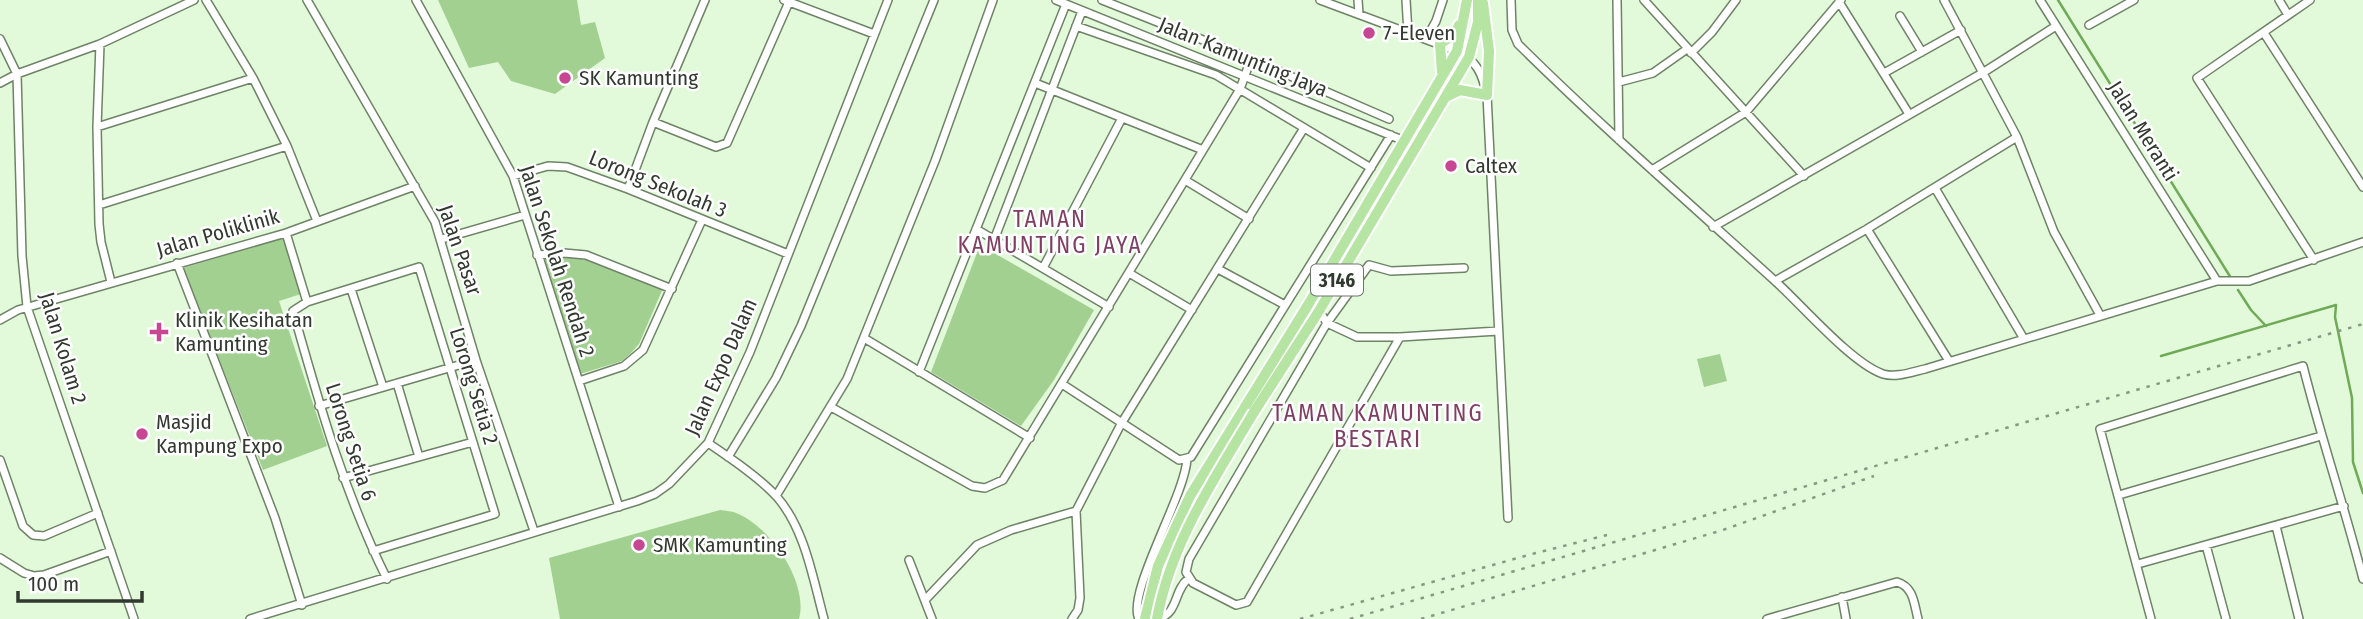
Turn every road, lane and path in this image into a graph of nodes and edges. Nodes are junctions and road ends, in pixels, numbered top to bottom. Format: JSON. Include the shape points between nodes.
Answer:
{"nodes":[{"id":1,"x":194,"y":0,"type":"edge"},
{"id":2,"x":206,"y":0,"type":"edge"},
{"id":3,"x":307,"y":0,"type":"edge"},
{"id":4,"x":416,"y":0,"type":"edge"},
{"id":5,"x":705,"y":0,"type":"edge"},
{"id":6,"x":888,"y":0,"type":"edge"},
{"id":7,"x":934,"y":0,"type":"edge"},
{"id":8,"x":993,"y":0,"type":"edge"},
{"id":9,"x":1056,"y":0,"type":"edge"},
{"id":10,"x":1102,"y":0,"type":"edge"},
{"id":11,"x":1320,"y":0,"type":"edge"},
{"id":12,"x":1358,"y":0,"type":"edge"},
{"id":13,"x":1406,"y":0,"type":"edge"},
{"id":14,"x":1443,"y":0,"type":"edge"},
{"id":15,"x":1480,"y":0,"type":"edge"},
{"id":16,"x":1511,"y":0,"type":"edge"},
{"id":17,"x":1617,"y":0,"type":"edge"},
{"id":18,"x":1644,"y":0,"type":"edge"},
{"id":19,"x":1736,"y":0,"type":"edge"},
{"id":20,"x":1944,"y":0,"type":"edge"},
{"id":21,"x":2040,"y":0,"type":"edge"},
{"id":22,"x":2134,"y":0,"type":"edge"},
{"id":23,"x":2278,"y":0,"type":"edge"},
{"id":24,"x":2310,"y":0,"type":"edge"},
{"id":25,"x":787,"y":1,"type":"edge"},
{"id":26,"x":1840,"y":1,"type":"edge"},
{"id":27,"x":1066,"y":4,"type":"junction"},
{"id":28,"x":1466,"y":5,"type":"edge"},
{"id":29,"x":1082,"y":10,"type":"junction"},
{"id":30,"x":1359,"y":15,"type":"junction"},
{"id":31,"x":2288,"y":15,"type":"junction"},
{"id":32,"x":1900,"y":16,"type":"dead end"},
{"id":33,"x":2089,"y":25,"type":"dead end"},
{"id":34,"x":1076,"y":26,"type":"junction"},
{"id":35,"x":2056,"y":26,"type":"junction"},
{"id":36,"x":1961,"y":30,"type":"junction"},
{"id":37,"x":874,"y":33,"type":"junction"},
{"id":38,"x":1408,"y":33,"type":"junction"},
{"id":39,"x":2264,"y":33,"type":"junction"},
{"id":40,"x":0,"y":38,"type":"edge"},
{"id":41,"x":1426,"y":39,"type":"junction"},
{"id":42,"x":100,"y":44,"type":"junction"},
{"id":43,"x":1440,"y":44,"type":"junction"},
{"id":44,"x":1457,"y":51,"type":"junction"},
{"id":45,"x":1689,"y":51,"type":"junction"},
{"id":46,"x":1922,"y":52,"type":"junction"},
{"id":47,"x":1469,"y":57,"type":"junction"},
{"id":48,"x":1251,"y":59,"type":"junction"},
{"id":49,"x":1984,"y":72,"type":"junction"},
{"id":50,"x":1884,"y":73,"type":"junction"},
{"id":51,"x":17,"y":74,"type":"junction"},
{"id":52,"x":1245,"y":76,"type":"junction"},
{"id":53,"x":253,"y":78,"type":"junction"},
{"id":54,"x":1441,"y":79,"type":"junction"},
{"id":55,"x":1619,"y":82,"type":"junction"},
{"id":56,"x":0,"y":83,"type":"edge"},
{"id":57,"x":1035,"y":83,"type":"junction"},
{"id":58,"x":1052,"y":89,"type":"junction"},
{"id":59,"x":1240,"y":89,"type":"junction"},
{"id":60,"x":1487,"y":95,"type":"junction"},
{"id":61,"x":1446,"y":98,"type":"junction"},
{"id":62,"x":1746,"y":112,"type":"junction"},
{"id":63,"x":1909,"y":114,"type":"junction"},
{"id":64,"x":1122,"y":118,"type":"junction"},
{"id":65,"x":1389,"y":119,"type":"dead end"},
{"id":66,"x":653,"y":122,"type":"junction"},
{"id":67,"x":97,"y":127,"type":"junction"},
{"id":68,"x":1304,"y":128,"type":"junction"},
{"id":69,"x":1391,"y":135,"type":"junction"},
{"id":70,"x":2017,"y":137,"type":"junction"},
{"id":71,"x":1619,"y":140,"type":"junction"},
{"id":72,"x":1406,"y":141,"type":"junction"},
{"id":73,"x":287,"y":146,"type":"junction"},
{"id":74,"x":1417,"y":146,"type":"junction"},
{"id":75,"x":1203,"y":150,"type":"junction"},
{"id":76,"x":1371,"y":168,"type":"junction"},
{"id":77,"x":1652,"y":170,"type":"junction"},
{"id":78,"x":513,"y":176,"type":"junction"},
{"id":79,"x":1804,"y":176,"type":"junction"},
{"id":80,"x":1185,"y":180,"type":"junction"},
{"id":81,"x":415,"y":186,"type":"junction"},
{"id":82,"x":2363,"y":187,"type":"edge"},
{"id":83,"x":1934,"y":188,"type":"junction"},
{"id":84,"x":628,"y":189,"type":"junction"},
{"id":85,"x":99,"y":205,"type":"junction"},
{"id":86,"x":525,"y":215,"type":"junction"},
{"id":87,"x":1248,"y":219,"type":"junction"},
{"id":88,"x":702,"y":220,"type":"junction"},
{"id":89,"x":317,"y":221,"type":"junction"},
{"id":90,"x":1713,"y":227,"type":"junction"},
{"id":91,"x":976,"y":229,"type":"junction"},
{"id":92,"x":1867,"y":229,"type":"junction"},
{"id":93,"x":286,"y":233,"type":"junction"},
{"id":94,"x":442,"y":239,"type":"junction"},
{"id":95,"x":994,"y":240,"type":"junction"},
{"id":96,"x":2363,"y":242,"type":"edge"},
{"id":97,"x":788,"y":254,"type":"junction"},
{"id":98,"x":537,"y":255,"type":"junction"},
{"id":99,"x":2314,"y":260,"type":"junction"},
{"id":100,"x":177,"y":263,"type":"junction"},
{"id":101,"x":1043,"y":268,"type":"junction"},
{"id":102,"x":1464,"y":268,"type":"dead end"},
{"id":103,"x":1218,"y":269,"type":"junction"},
{"id":104,"x":1129,"y":273,"type":"junction"},
{"id":105,"x":1775,"y":281,"type":"junction"},
{"id":106,"x":2217,"y":281,"type":"junction"},
{"id":107,"x":111,"y":282,"type":"junction"},
{"id":108,"x":351,"y":289,"type":"junction"},
{"id":109,"x":672,"y":289,"type":"junction"},
{"id":110,"x":307,"y":302,"type":"junction"},
{"id":111,"x":1285,"y":305,"type":"junction"},
{"id":112,"x":27,"y":307,"type":"junction"},
{"id":113,"x":1109,"y":307,"type":"junction"},
{"id":114,"x":1192,"y":310,"type":"junction"},
{"id":115,"x":1319,"y":311,"type":"junction"},
{"id":116,"x":2101,"y":315,"type":"junction"},
{"id":117,"x":0,"y":320,"type":"edge"},
{"id":118,"x":1327,"y":323,"type":"junction"},
{"id":119,"x":1498,"y":331,"type":"junction"},
{"id":120,"x":1400,"y":337,"type":"junction"},
{"id":121,"x":864,"y":338,"type":"junction"},
{"id":122,"x":2024,"y":340,"type":"junction"},
{"id":123,"x":477,"y":360,"type":"junction"},
{"id":124,"x":1949,"y":361,"type":"junction"},
{"id":125,"x":450,"y":368,"type":"junction"},
{"id":126,"x":919,"y":372,"type":"junction"},
{"id":127,"x":579,"y":381,"type":"junction"},
{"id":128,"x":397,"y":383,"type":"junction"},
{"id":129,"x":1062,"y":384,"type":"junction"},
{"id":130,"x":383,"y":387,"type":"junction"},
{"id":131,"x":319,"y":406,"type":"junction"},
{"id":132,"x":831,"y":407,"type":"junction"},
{"id":133,"x":1250,"y":409,"type":"junction"},
{"id":134,"x":1121,"y":424,"type":"junction"},
{"id":135,"x":2321,"y":436,"type":"junction"},
{"id":136,"x":1030,"y":438,"type":"junction"},
{"id":137,"x":473,"y":442,"type":"junction"},
{"id":138,"x":708,"y":443,"type":"junction"},
{"id":139,"x":419,"y":457,"type":"junction"},
{"id":140,"x":728,"y":457,"type":"junction"},
{"id":141,"x":1186,"y":459,"type":"junction"},
{"id":142,"x":0,"y":460,"type":"edge"},
{"id":143,"x":343,"y":478,"type":"junction"},
{"id":144,"x":2119,"y":495,"type":"junction"},
{"id":145,"x":776,"y":496,"type":"junction"},
{"id":146,"x":2344,"y":506,"type":"junction"},
{"id":147,"x":619,"y":507,"type":"junction"},
{"id":148,"x":1076,"y":511,"type":"junction"},
{"id":149,"x":98,"y":513,"type":"junction"},
{"id":150,"x":1508,"y":518,"type":"dead end"},
{"id":151,"x":2276,"y":526,"type":"junction"},
{"id":152,"x":534,"y":531,"type":"junction"},
{"id":153,"x":2206,"y":545,"type":"junction"},
{"id":154,"x":111,"y":551,"type":"junction"},
{"id":155,"x":373,"y":551,"type":"junction"},
{"id":156,"x":0,"y":558,"type":"edge"},
{"id":157,"x":909,"y":560,"type":"dead end"},
{"id":158,"x":2138,"y":564,"type":"junction"},
{"id":159,"x":387,"y":579,"type":"junction"},
{"id":160,"x":1188,"y":579,"type":"junction"},
{"id":161,"x":2363,"y":579,"type":"edge"},
{"id":162,"x":1842,"y":597,"type":"junction"},
{"id":163,"x":926,"y":599,"type":"junction"},
{"id":164,"x":302,"y":604,"type":"junction"},
{"id":165,"x":1791,"y":616,"type":"edge"},
{"id":166,"x":134,"y":619,"type":"edge"},
{"id":167,"x":250,"y":619,"type":"edge"},
{"id":168,"x":824,"y":619,"type":"edge"},
{"id":169,"x":932,"y":619,"type":"edge"},
{"id":170,"x":1072,"y":619,"type":"edge"},
{"id":171,"x":1139,"y":619,"type":"edge"},
{"id":172,"x":1145,"y":619,"type":"edge"},
{"id":173,"x":1156,"y":619,"type":"edge"},
{"id":174,"x":1767,"y":619,"type":"edge"},
{"id":175,"x":1846,"y":619,"type":"edge"},
{"id":176,"x":1918,"y":619,"type":"edge"},
{"id":177,"x":2151,"y":619,"type":"edge"},
{"id":178,"x":2225,"y":619,"type":"edge"},
{"id":179,"x":2299,"y":619,"type":"edge"}],
"edges":[{"from":1,"to":42,"type":"street"},
{"from":2,"to":53,"type":"street"},
{"from":3,"to":81,"type":"street","name":"Jalan Pasar"},
{"from":4,"to":78,"type":"street","name":"Jalan Sekolah Rendah 2"},
{"from":5,"to":66,"type":"street"},
{"from":6,"to":37,"type":"street","name":"Jalan Expo Dalam"},
{"from":7,"to":140,"type":"street","via":[[802,326]]},
{"from":8,"to":121,"type":"street"},
{"from":9,"to":27,"type":"street","name":"Jalan Kamunting Jaya"},
{"from":10,"to":48,"type":"street"},
{"from":11,"to":30,"type":"street"},
{"from":12,"to":30,"type":"street"},
{"from":13,"to":38,"type":"street"},
{"from":14,"to":41,"type":"street"},
{"from":15,"to":47,"type":"main road","number":"3146"},
{"from":15,"to":60,"type":"main road","via":[[1489,51]]},
{"from":16,"to":71,"type":"street","via":[[1518,44]]},
{"from":17,"to":55,"type":"street"},
{"from":18,"to":45,"type":"street"},
{"from":19,"to":45,"type":"street","via":[[1712,32]]},
{"from":20,"to":36,"type":"street"},
{"from":21,"to":35,"type":"street","name":"Jalan Meranti"},
{"from":22,"to":33,"type":"street"},
{"from":23,"to":31,"type":"street"},
{"from":24,"to":31,"type":"street"},
{"from":25,"to":37,"type":"street"},
{"from":25,"to":66,"type":"street","via":[[727,143],[716,147]]},
{"from":26,"to":50,"type":"street"},
{"from":26,"to":62,"type":"street"},
{"from":27,"to":29,"type":"street","name":"Jalan Kamunting Jaya"},
{"from":27,"to":57,"type":"street"},
{"from":28,"to":43,"type":"main road","via":[[1456,33]]},
{"from":28,"to":44,"type":"main road","number":"3146"},
{"from":29,"to":34,"type":"street"},
{"from":29,"to":52,"type":"street","name":"Jalan Kamunting Jaya"},
{"from":30,"to":38,"type":"street"},
{"from":31,"to":39,"type":"street"},
{"from":32,"to":46,"type":"street"},
{"from":34,"to":58,"type":"street"},
{"from":34,"to":59,"type":"street","via":[[1216,75]]},
{"from":35,"to":49,"type":"street"},
{"from":35,"to":106,"type":"street","name":"Jalan Meranti"},
{"from":36,"to":46,"type":"street"},
{"from":36,"to":49,"type":"street"},
{"from":37,"to":97,"type":"street","name":"Jalan Expo Dalam"},
{"from":38,"to":41,"type":"street"},
{"from":39,"to":82,"type":"street"},
{"from":39,"to":99,"type":"street","via":[[2197,78]]},
{"from":40,"to":51,"type":"street","name":"Jalan Kolam 2"},
{"from":41,"to":43,"type":"street"},
{"from":42,"to":51,"type":"street"},
{"from":42,"to":67,"type":"street"},
{"from":43,"to":44,"type":"street"},
{"from":43,"to":54,"type":"main road"},
{"from":44,"to":47,"type":"street"},
{"from":44,"to":54,"type":"main road","number":"3146"},
{"from":45,"to":55,"type":"street","via":[[1653,74]]},
{"from":45,"to":62,"type":"street"},
{"from":46,"to":50,"type":"street"},
{"from":47,"to":60,"type":"street","via":[[1479,67]]},
{"from":47,"to":61,"type":"main road","number":"3146"},
{"from":48,"to":52,"type":"street"},
{"from":48,"to":65,"type":"street"},
{"from":49,"to":63,"type":"street"},
{"from":49,"to":70,"type":"street"},
{"from":50,"to":63,"type":"street"},
{"from":51,"to":56,"type":"street"},
{"from":51,"to":112,"type":"street","name":"Jalan Kolam 2"},
{"from":52,"to":59,"type":"street"},
{"from":52,"to":69,"type":"street","name":"Jalan Kamunting Jaya"},
{"from":53,"to":67,"type":"street"},
{"from":53,"to":73,"type":"street"},
{"from":54,"to":72,"type":"main road","number":"3146"},
{"from":55,"to":71,"type":"street"},
{"from":57,"to":58,"type":"street"},
{"from":57,"to":91,"type":"street"},
{"from":58,"to":64,"type":"street"},
{"from":58,"to":95,"type":"street"},
{"from":59,"to":68,"type":"street"},
{"from":59,"to":75,"type":"street"},
{"from":60,"to":61,"type":"main road","via":[[1460,90]]},
{"from":60,"to":119,"type":"street"},
{"from":61,"to":74,"type":"main road","number":"3146"},
{"from":62,"to":77,"type":"street"},
{"from":62,"to":79,"type":"street"},
{"from":63,"to":79,"type":"street"},
{"from":64,"to":75,"type":"street"},
{"from":64,"to":101,"type":"street"},
{"from":66,"to":84,"type":"street"},
{"from":67,"to":85,"type":"street"},
{"from":68,"to":76,"type":"street"},
{"from":68,"to":87,"type":"street"},
{"from":69,"to":72,"type":"street","name":"Jalan Kamunting Jaya"},
{"from":69,"to":76,"type":"street"},
{"from":70,"to":83,"type":"street"},
{"from":70,"to":116,"type":"street","via":[[2054,232]]},
{"from":71,"to":77,"type":"street"},
{"from":72,"to":74,"type":"street","name":"Jalan Kamunting Jaya"},
{"from":72,"to":133,"type":"main road","number":"3146"},
{"from":73,"to":85,"type":"street"},
{"from":73,"to":89,"type":"street"},
{"from":74,"to":115,"type":"main road","number":"3146"},
{"from":75,"to":80,"type":"street"},
{"from":76,"to":111,"type":"street"},
{"from":77,"to":90,"type":"street"},
{"from":78,"to":84,"type":"street","name":"Lorong Sekolah 3","via":[[558,165]]},
{"from":78,"to":86,"type":"street","name":"Jalan Sekolah Rendah 2"},
{"from":79,"to":90,"type":"street"},
{"from":80,"to":87,"type":"street"},
{"from":80,"to":104,"type":"street"},
{"from":81,"to":89,"type":"street","name":"Jalan Poliklinik"},
{"from":81,"to":94,"type":"street","name":"Jalan Pasar"},
{"from":83,"to":92,"type":"street"},
{"from":83,"to":122,"type":"street"},
{"from":84,"to":88,"type":"street","name":"Lorong Sekolah 3"},
{"from":85,"to":107,"type":"street","via":[[101,242]]},
{"from":86,"to":94,"type":"street"},
{"from":86,"to":98,"type":"street","name":"Jalan Sekolah Rendah 2"},
{"from":87,"to":103,"type":"street"},
{"from":88,"to":97,"type":"street","name":"Lorong Sekolah 3"},
{"from":88,"to":109,"type":"street"},
{"from":89,"to":93,"type":"street","name":"Jalan Poliklinik"},
{"from":90,"to":105,"type":"street"},
{"from":91,"to":95,"type":"street"},
{"from":91,"to":126,"type":"street"},
{"from":92,"to":105,"type":"street"},
{"from":92,"to":124,"type":"street"},
{"from":93,"to":100,"type":"street","name":"Jalan Poliklinik"},
{"from":93,"to":110,"type":"street"},
{"from":94,"to":123,"type":"street","name":"Jalan Pasar"},
{"from":95,"to":101,"type":"street"},
{"from":96,"to":99,"type":"street"},
{"from":97,"to":138,"type":"street","name":"Jalan Expo Dalam"},
{"from":98,"to":109,"type":"street","via":[[586,255]]},
{"from":98,"to":127,"type":"street","name":"Jalan Sekolah Rendah 2"},
{"from":99,"to":106,"type":"street","via":[[2249,281]]},
{"from":100,"to":107,"type":"street","name":"Jalan Poliklinik"},
{"from":100,"to":164,"type":"street","via":[[275,518]]},
{"from":101,"to":113,"type":"street"},
{"from":102,"to":118,"type":"street","via":[[1391,271],[1369,265]]},
{"from":103,"to":111,"type":"street"},
{"from":103,"to":114,"type":"street"},
{"from":104,"to":113,"type":"street"},
{"from":104,"to":114,"type":"street"},
{"from":105,"to":124,"type":"street","via":[[1856,358],[1884,374]]},
{"from":106,"to":116,"type":"street"},
{"from":107,"to":112,"type":"street","name":"Jalan Poliklinik"},
{"from":108,"to":110,"type":"street"},
{"from":108,"to":125,"type":"street","name":"Lorong Setia 2","via":[[419,267]]},
{"from":108,"to":130,"type":"street"},
{"from":109,"to":127,"type":"street","via":[[635,359]]},
{"from":110,"to":131,"type":"street","name":"Lorong Setia 6","via":[[293,311]]},
{"from":111,"to":141,"type":"street","via":[[1197,449]]},
{"from":112,"to":117,"type":"street","name":"Jalan Poliklinik"},
{"from":112,"to":149,"type":"street","name":"Jalan Kolam 2"},
{"from":113,"to":129,"type":"street"},
{"from":114,"to":134,"type":"street"},
{"from":115,"to":118,"type":"street"},
{"from":115,"to":133,"type":"main road","number":"3146"},
{"from":116,"to":122,"type":"street"},
{"from":118,"to":120,"type":"street","via":[[1357,337]]},
{"from":118,"to":160,"type":"street","via":[[1189,559]]},
{"from":119,"to":120,"type":"street"},
{"from":119,"to":150,"type":"street"},
{"from":120,"to":160,"type":"street","via":[[1247,602],[1236,605]]},
{"from":121,"to":126,"type":"street"},
{"from":121,"to":132,"type":"street"},
{"from":122,"to":124,"type":"street"},
{"from":123,"to":125,"type":"street"},
{"from":123,"to":152,"type":"street","name":"Jalan Pasar"},
{"from":125,"to":128,"type":"street"},
{"from":125,"to":137,"type":"street","name":"Lorong Setia 2"},
{"from":126,"to":136,"type":"street"},
{"from":127,"to":147,"type":"street","name":"Jalan Sekolah Rendah 2"},
{"from":128,"to":130,"type":"street"},
{"from":128,"to":139,"type":"street"},
{"from":129,"to":134,"type":"street"},
{"from":129,"to":136,"type":"street"},
{"from":130,"to":131,"type":"street"},
{"from":131,"to":143,"type":"street","name":"Lorong Setia 6"},
{"from":132,"to":136,"type":"street","via":[[972,486],[985,488],[1003,480]]},
{"from":132,"to":145,"type":"street"},
{"from":133,"to":172,"type":"main road","number":"3146","via":[[1190,496],[1172,532]]},
{"from":133,"to":173,"type":"main road","number":"3146","bridge":true,"via":[[1186,529]]},
{"from":134,"to":141,"type":"street","via":[[1178,460]]},
{"from":134,"to":148,"type":"street"},
{"from":135,"to":144,"type":"street"},
{"from":135,"to":144,"type":"street","via":[[2303,366],[2100,429]]},
{"from":135,"to":146,"type":"street"},
{"from":137,"to":139,"type":"street"},
{"from":137,"to":155,"type":"street","name":"Lorong Setia 2","via":[[495,514]]},
{"from":138,"to":140,"type":"street"},
{"from":138,"to":147,"type":"street","name":"Jalan Expo Dalam","via":[[669,484]]},
{"from":139,"to":143,"type":"street"},
{"from":140,"to":145,"type":"street"},
{"from":141,"to":171,"type":"street","via":[[1181,488],[1152,554],[1136,614]]},
{"from":142,"to":149,"type":"street","via":[[23,526],[33,535],[44,536]]},
{"from":143,"to":155,"type":"street","name":"Lorong Setia 6"},
{"from":144,"to":158,"type":"street"},
{"from":145,"to":168,"type":"street","via":[[804,552]]},
{"from":146,"to":151,"type":"street"},
{"from":146,"to":161,"type":"street"},
{"from":147,"to":152,"type":"street","name":"Jalan Expo Dalam"},
{"from":148,"to":163,"type":"street","via":[[977,545]]},
{"from":148,"to":170,"type":"street","via":[[1080,598]]},
{"from":149,"to":154,"type":"street","name":"Jalan Kolam 2"},
{"from":151,"to":153,"type":"street"},
{"from":151,"to":179,"type":"street"},
{"from":152,"to":159,"type":"street","name":"Jalan Expo Dalam"},
{"from":153,"to":158,"type":"street"},
{"from":153,"to":178,"type":"street"},
{"from":154,"to":156,"type":"street","via":[[34,576]]},
{"from":154,"to":166,"type":"street","name":"Jalan Kolam 2"},
{"from":155,"to":159,"type":"street","name":"Lorong Setia 6"},
{"from":157,"to":163,"type":"street"},
{"from":158,"to":177,"type":"street"},
{"from":159,"to":164,"type":"street","name":"Jalan Expo Dalam"},
{"from":160,"to":173,"type":"street","via":[[1172,609]]},
{"from":162,"to":165,"type":"street"},
{"from":162,"to":175,"type":"street"},
{"from":162,"to":176,"type":"street","via":[[1898,582],[1912,593]]},
{"from":163,"to":169,"type":"street"},
{"from":164,"to":167,"type":"street","name":"Jalan Expo Dalam"},
{"from":165,"to":174,"type":"street"}]}
